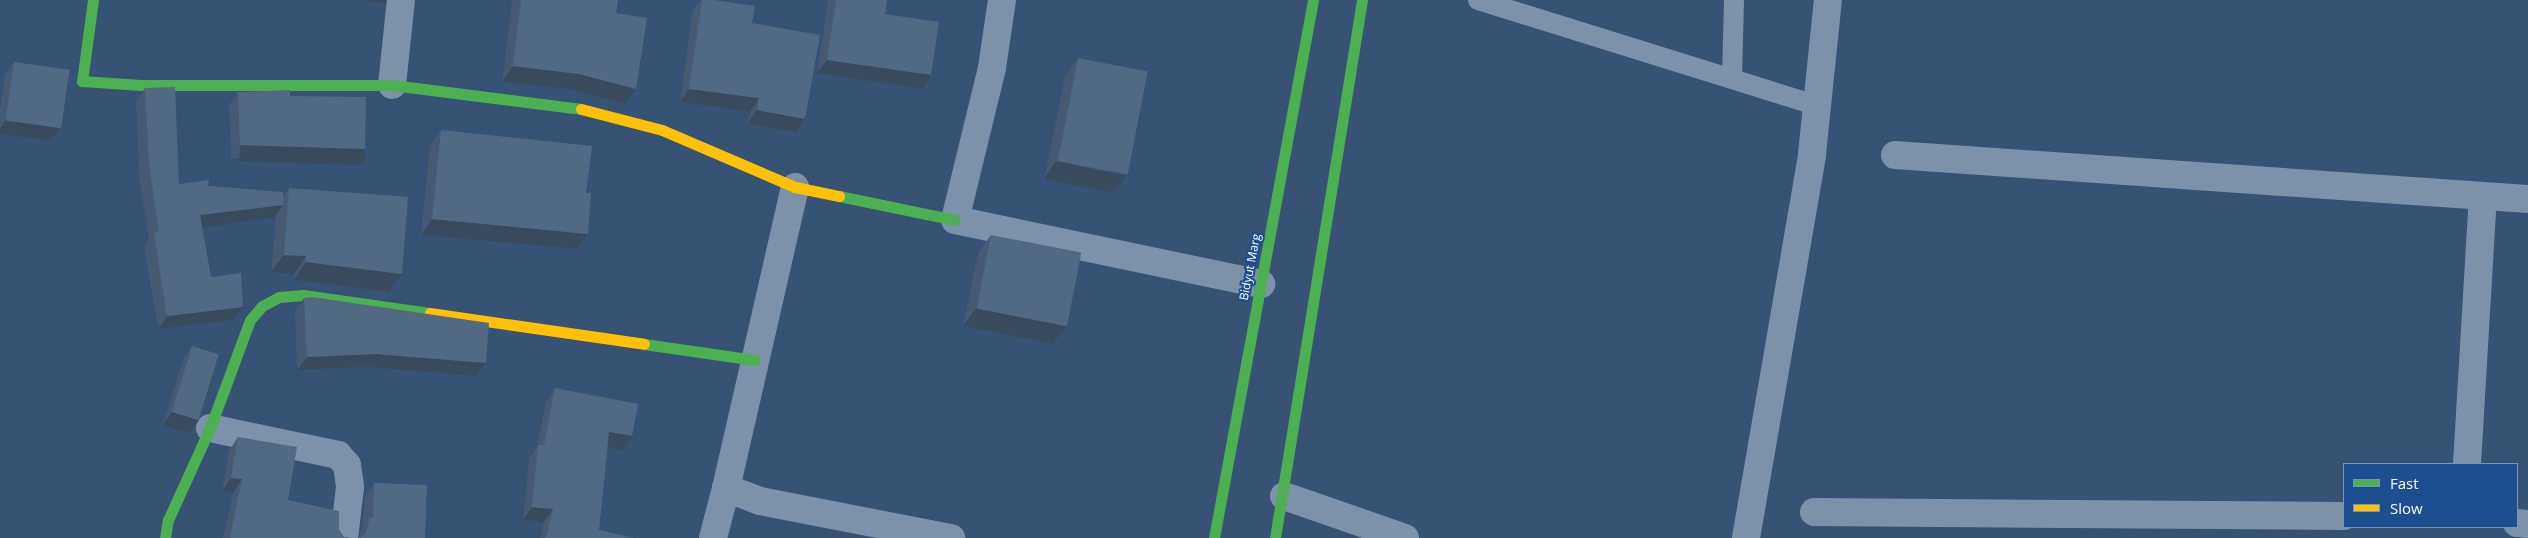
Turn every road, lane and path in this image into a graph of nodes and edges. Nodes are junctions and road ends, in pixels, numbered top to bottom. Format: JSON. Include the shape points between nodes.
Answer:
{"nodes":[{"id":1,"x":93,"y":0,"type":"edge"},
{"id":2,"x":401,"y":0,"type":"edge"},
{"id":3,"x":1002,"y":0,"type":"edge"},
{"id":4,"x":1314,"y":0,"type":"edge"},
{"id":5,"x":1362,"y":0,"type":"edge"},
{"id":6,"x":1734,"y":0,"type":"edge"},
{"id":7,"x":1828,"y":0,"type":"edge"},
{"id":8,"x":1484,"y":1,"type":"edge"},
{"id":9,"x":1732,"y":77,"type":"junction"},
{"id":10,"x":392,"y":85,"type":"junction"},
{"id":11,"x":1816,"y":105,"type":"junction"},
{"id":12,"x":1895,"y":155,"type":"dead end"},
{"id":13,"x":794,"y":187,"type":"junction"},
{"id":14,"x":2483,"y":197,"type":"junction"},
{"id":15,"x":2528,"y":199,"type":"edge"},
{"id":16,"x":955,"y":220,"type":"junction"},
{"id":17,"x":1261,"y":284,"type":"junction"},
{"id":18,"x":755,"y":360,"type":"junction"},
{"id":19,"x":210,"y":428,"type":"junction"},
{"id":20,"x":2467,"y":463,"type":"edge"},
{"id":21,"x":726,"y":488,"type":"junction"},
{"id":22,"x":1284,"y":496,"type":"junction"},
{"id":23,"x":1814,"y":512,"type":"dead end"},
{"id":24,"x":2337,"y":523,"type":"edge"},
{"id":25,"x":164,"y":538,"type":"edge"},
{"id":26,"x":344,"y":538,"type":"edge"},
{"id":27,"x":712,"y":538,"type":"edge"},
{"id":28,"x":951,"y":538,"type":"edge"},
{"id":29,"x":1214,"y":538,"type":"edge"},
{"id":30,"x":1275,"y":538,"type":"edge"},
{"id":31,"x":1405,"y":538,"type":"edge"},
{"id":32,"x":1746,"y":538,"type":"edge"}],
"edges":[{"from":1,"to":10,"type":"street","via":[[82,81],[141,85]]},
{"from":2,"to":10,"type":"street"},
{"from":3,"to":16,"type":"street","via":[[992,68]]},
{"from":4,"to":17,"type":"street","name":"Bidyut Marg"},
{"from":5,"to":22,"type":"street"},
{"from":6,"to":9,"type":"lane"},
{"from":7,"to":11,"type":"street"},
{"from":8,"to":9,"type":"lane"},
{"from":9,"to":11,"type":"lane"},
{"from":10,"to":13,"type":"street","via":[[566,105],[620,117],[662,130]]},
{"from":11,"to":32,"type":"street","via":[[1812,154]]},
{"from":12,"to":14,"type":"street"},
{"from":13,"to":16,"type":"street"},
{"from":13,"to":18,"type":"street"},
{"from":14,"to":15,"type":"street"},
{"from":14,"to":20,"type":"street"},
{"from":16,"to":17,"type":"street"},
{"from":17,"to":29,"type":"street","name":"Bidyut Marg"},
{"from":18,"to":19,"type":"street","via":[[303,295],[279,297],[262,306],[250,320]]},
{"from":18,"to":21,"type":"street"},
{"from":19,"to":25,"type":"street","via":[[168,520]]},
{"from":19,"to":26,"type":"street","via":[[338,455],[347,465],[350,487]]},
{"from":21,"to":27,"type":"street"},
{"from":21,"to":28,"type":"street","via":[[760,501]]},
{"from":22,"to":30,"type":"street"},
{"from":22,"to":31,"type":"street"},
{"from":23,"to":24,"type":"street"}]}
